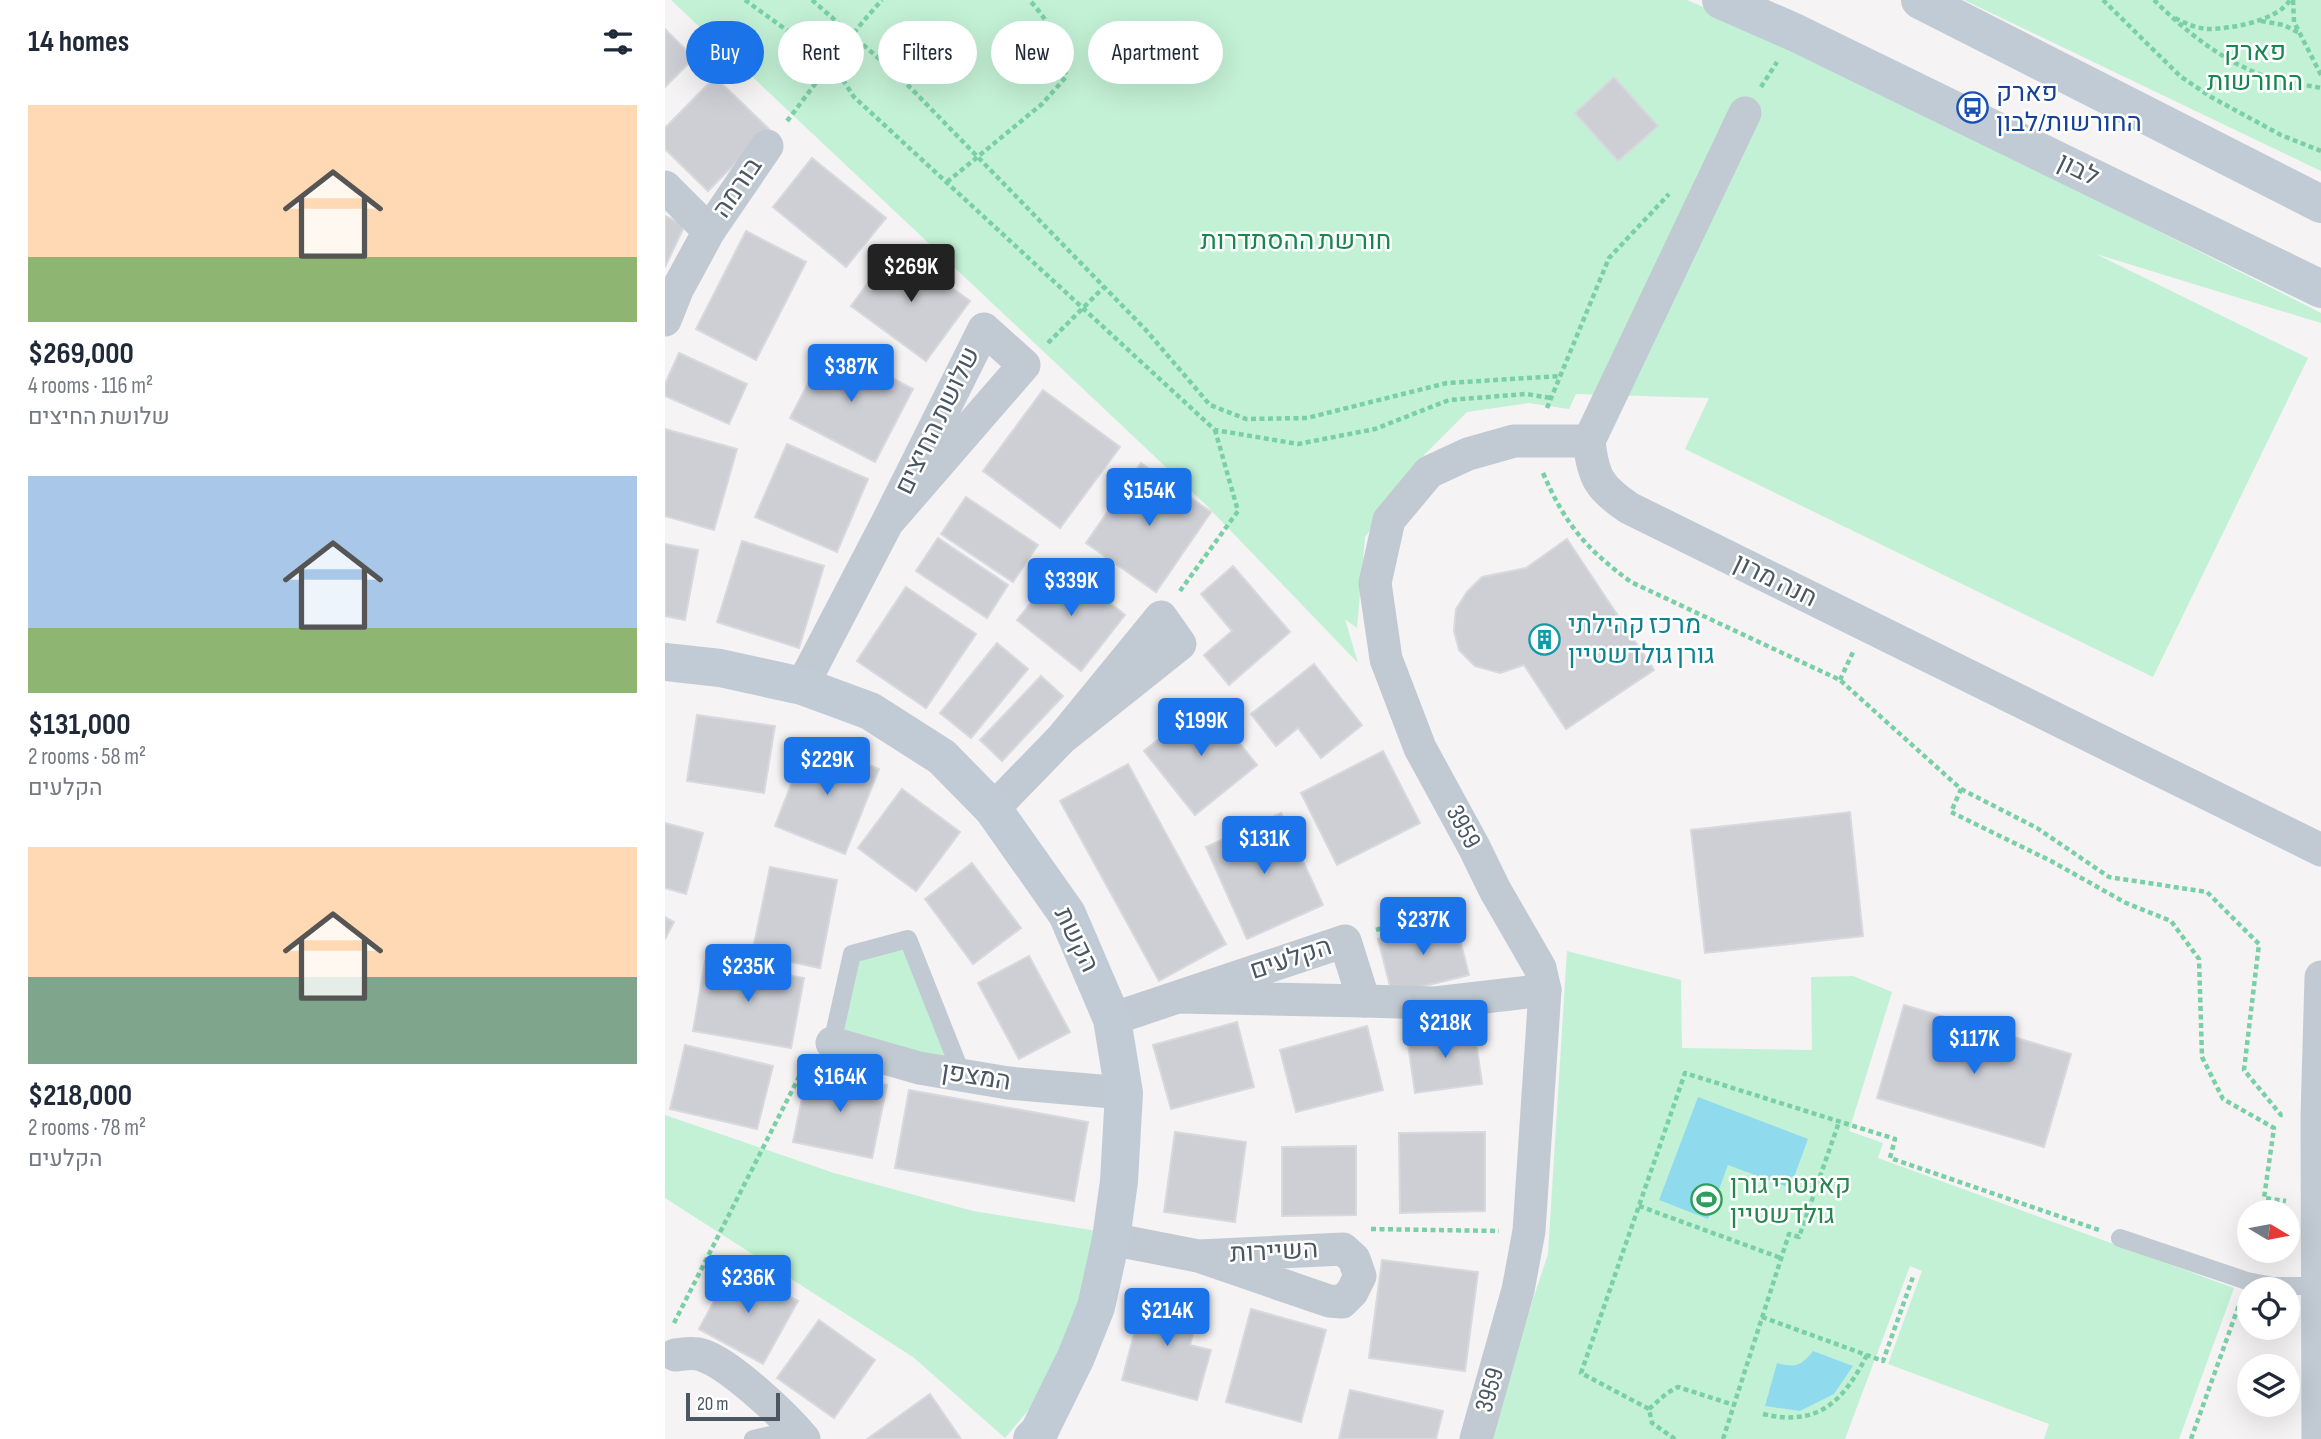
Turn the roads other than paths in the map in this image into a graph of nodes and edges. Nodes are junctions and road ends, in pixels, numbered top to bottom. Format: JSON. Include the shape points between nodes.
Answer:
{"nodes":[{"id":1,"x":1721,"y":0,"type":"edge"},
{"id":2,"x":1920,"y":0,"type":"edge"},
{"id":3,"x":1745,"y":113,"type":"road end"},
{"id":4,"x":767,"y":146,"type":"road end"},
{"id":5,"x":665,"y":187,"type":"edge"},
{"id":6,"x":2321,"y":204,"type":"edge"},
{"id":7,"x":709,"y":231,"type":"junction"},
{"id":8,"x":2321,"y":289,"type":"edge"},
{"id":9,"x":665,"y":320,"type":"edge"},
{"id":10,"x":1589,"y":441,"type":"junction"},
{"id":11,"x":887,"y":523,"type":"junction"},
{"id":12,"x":1161,"y":617,"type":"road end"},
{"id":13,"x":665,"y":662,"type":"edge"},
{"id":14,"x":802,"y":686,"type":"junction"},
{"id":15,"x":993,"y":809,"type":"junction"},
{"id":16,"x":2321,"y":850,"type":"edge"},
{"id":17,"x":2321,"y":977,"type":"edge"},
{"id":18,"x":1545,"y":990,"type":"junction"},
{"id":19,"x":1178,"y":997,"type":"junction"},
{"id":20,"x":1364,"y":1001,"type":"junction"},
{"id":21,"x":1112,"y":1019,"type":"junction"},
{"id":22,"x":832,"y":1043,"type":"joint"},
{"id":23,"x":962,"y":1075,"type":"junction"},
{"id":24,"x":1124,"y":1093,"type":"junction"},
{"id":25,"x":2120,"y":1238,"type":"road end"},
{"id":26,"x":1111,"y":1239,"type":"junction"},
{"id":27,"x":1198,"y":1256,"type":"junction"},
{"id":28,"x":2318,"y":1286,"type":"junction"},
{"id":29,"x":670,"y":1349,"type":"edge"},
{"id":30,"x":801,"y":1434,"type":"edge"},
{"id":31,"x":1039,"y":1437,"type":"edge"},
{"id":32,"x":753,"y":1439,"type":"edge"},
{"id":33,"x":1476,"y":1439,"type":"edge"},
{"id":34,"x":2318,"y":1439,"type":"edge"}],
"edges":[{"from":1,"to":8,"type":"main road","name":"לבון"},
{"from":2,"to":6,"type":"main road"},
{"from":3,"to":10,"type":"street"},
{"from":4,"to":7,"type":"street","name":"בורמה"},
{"from":5,"to":7,"type":"street","name":"בורמה"},
{"from":7,"to":9,"type":"street","name":"בורמה"},
{"from":10,"to":16,"type":"street","name":"חנה מרון","via":[[1592,466],[1606,493],[1629,508]]},
{"from":10,"to":18,"type":"street","name":"3959","via":[[1514,441],[1468,454],[1429,472],[1389,520],[1375,583],[1386,659],[1419,748],[1539,968]]},
{"from":11,"to":11,"type":"street","name":"שלושת החיצים","via":[[984,329],[1024,365]]},
{"from":11,"to":14,"type":"street","name":"שלושת החיצים"},
{"from":12,"to":15,"type":"street","via":[[1062,738]]},
{"from":13,"to":14,"type":"main road","name":"הקשת","via":[[720,668]]},
{"from":14,"to":15,"type":"main road","name":"הקשת","via":[[870,710],[942,757]]},
{"from":15,"to":21,"type":"main road","name":"הקשת","via":[[1067,914]]},
{"from":17,"to":28,"type":"street","via":[[2316,1117]]},
{"from":18,"to":20,"type":"street","name":"הקלעים","via":[[1435,1003]]},
{"from":18,"to":33,"type":"street","name":"3959","via":[[1529,1231],[1518,1290]]},
{"from":19,"to":20,"type":"street","name":"הקלעים"},
{"from":19,"to":20,"type":"street","name":"הקלעים","via":[[1345,941]]},
{"from":19,"to":21,"type":"street","name":"הקלעים"},
{"from":21,"to":24,"type":"main road","name":"הקשת"},
{"from":22,"to":23,"type":"street","name":"המצפן"},
{"from":22,"to":23,"type":"lane","via":[[852,954],[908,939]]},
{"from":23,"to":24,"type":"street","name":"המצפן"},
{"from":24,"to":26,"type":"main road","name":"הקשת"},
{"from":25,"to":28,"type":"lane","via":[[2247,1281]]},
{"from":26,"to":27,"type":"street","name":"השיירות"},
{"from":26,"to":31,"type":"main road","name":"הקשת","via":[[1096,1307]]},
{"from":27,"to":27,"type":"street","name":"השיירות","via":[[1329,1301],[1342,1301],[1360,1276],[1354,1259],[1343,1248]]},
{"from":28,"to":34,"type":"street"},
{"from":29,"to":30,"type":"street","via":[[719,1363]]},
{"from":30,"to":32,"type":"lane"}]}
